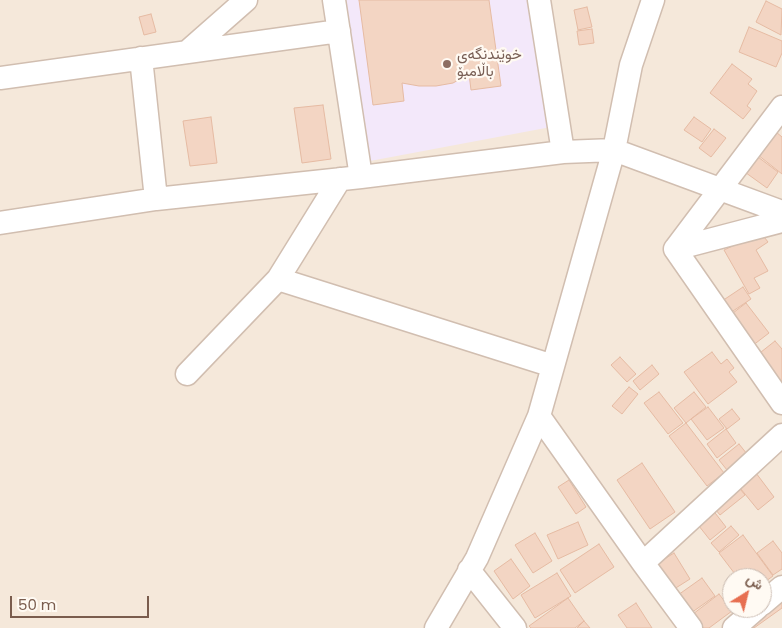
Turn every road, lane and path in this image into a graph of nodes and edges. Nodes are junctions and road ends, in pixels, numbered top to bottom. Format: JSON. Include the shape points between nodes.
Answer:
{"nodes":[{"id":1,"x":246,"y":0,"type":"edge"},
{"id":2,"x":334,"y":0,"type":"edge"},
{"id":3,"x":539,"y":0,"type":"edge"},
{"id":4,"x":653,"y":0,"type":"edge"},
{"id":5,"x":339,"y":30,"type":"junction"},
{"id":6,"x":187,"y":52,"type":"junction"},
{"id":7,"x":141,"y":58,"type":"junction"},
{"id":8,"x":0,"y":78,"type":"edge"},
{"id":9,"x":782,"y":107,"type":"edge"},
{"id":10,"x":614,"y":150,"type":"junction"},
{"id":11,"x":563,"y":152,"type":"junction"},
{"id":12,"x":351,"y":178,"type":"junction"},
{"id":13,"x":722,"y":189,"type":"junction"},
{"id":14,"x":156,"y":199,"type":"junction"},
{"id":15,"x":782,"y":212,"type":"edge"},
{"id":16,"x":782,"y":221,"type":"edge"},
{"id":17,"x":0,"y":223,"type":"edge"},
{"id":18,"x":675,"y":250,"type":"junction"},
{"id":19,"x":278,"y":279,"type":"junction"},
{"id":20,"x":553,"y":366,"type":"junction"},
{"id":21,"x":188,"y":374,"type":"dead end"},
{"id":22,"x":782,"y":404,"type":"edge"},
{"id":23,"x":539,"y":416,"type":"junction"},
{"id":24,"x":782,"y":435,"type":"edge"},
{"id":25,"x":643,"y":563,"type":"junction"},
{"id":26,"x":469,"y":570,"type":"junction"},
{"id":27,"x":782,"y":587,"type":"edge"},
{"id":28,"x":772,"y":596,"type":"edge"},
{"id":29,"x":746,"y":618,"type":"edge"},
{"id":30,"x":436,"y":628,"type":"edge"},
{"id":31,"x":516,"y":628,"type":"edge"},
{"id":32,"x":691,"y":628,"type":"edge"},
{"id":33,"x":734,"y":628,"type":"edge"}],
"edges":[{"from":1,"to":6,"type":"street"},
{"from":2,"to":5,"type":"street"},
{"from":3,"to":11,"type":"street"},
{"from":4,"to":10,"type":"street","via":[[631,65]]},
{"from":5,"to":6,"type":"street"},
{"from":5,"to":12,"type":"street"},
{"from":6,"to":7,"type":"street"},
{"from":7,"to":8,"type":"street"},
{"from":7,"to":14,"type":"street"},
{"from":9,"to":13,"type":"street"},
{"from":10,"to":11,"type":"street"},
{"from":10,"to":13,"type":"street"},
{"from":10,"to":20,"type":"street"},
{"from":11,"to":12,"type":"street"},
{"from":12,"to":14,"type":"street"},
{"from":12,"to":19,"type":"street"},
{"from":13,"to":15,"type":"street"},
{"from":13,"to":18,"type":"street"},
{"from":14,"to":17,"type":"street"},
{"from":16,"to":18,"type":"street"},
{"from":18,"to":22,"type":"street"},
{"from":19,"to":20,"type":"street"},
{"from":19,"to":21,"type":"street"},
{"from":20,"to":23,"type":"street"},
{"from":23,"to":25,"type":"street"},
{"from":23,"to":26,"type":"street"},
{"from":24,"to":25,"type":"street"},
{"from":25,"to":32,"type":"street"},
{"from":26,"to":30,"type":"street"},
{"from":26,"to":31,"type":"street"},
{"from":27,"to":28,"type":"street"},
{"from":29,"to":33,"type":"street"}]}
